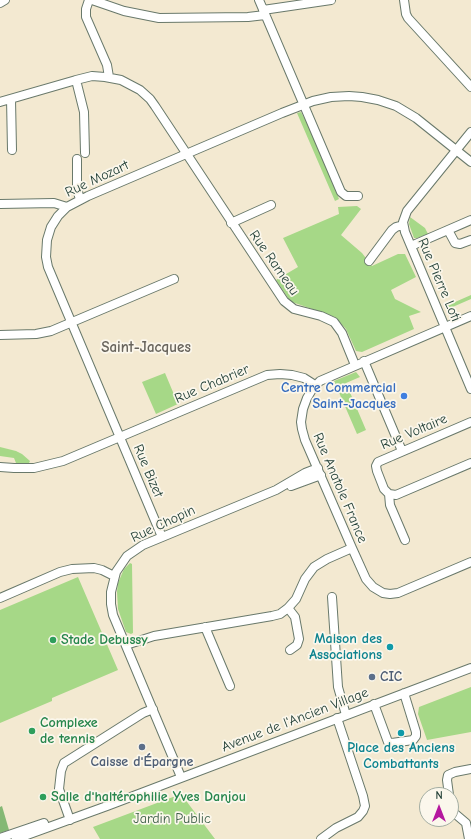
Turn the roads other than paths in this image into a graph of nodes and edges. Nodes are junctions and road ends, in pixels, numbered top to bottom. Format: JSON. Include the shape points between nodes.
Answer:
{"nodes":[{"id":1,"x":5,"y":0,"type":"edge"},
{"id":2,"x":91,"y":0,"type":"edge"},
{"id":3,"x":259,"y":0,"type":"edge"},
{"id":4,"x":331,"y":0,"type":"edge"},
{"id":5,"x":404,"y":0,"type":"edge"},
{"id":6,"x":0,"y":3,"type":"edge"},
{"id":7,"x":264,"y":12,"type":"junction"},
{"id":8,"x":108,"y":77,"type":"junction"},
{"id":9,"x":76,"y":80,"type":"junction"},
{"id":10,"x":471,"y":88,"type":"edge"},
{"id":11,"x":11,"y":99,"type":"junction"},
{"id":12,"x":0,"y":102,"type":"edge"},
{"id":13,"x":303,"y":105,"type":"junction"},
{"id":14,"x":471,"y":132,"type":"edge"},
{"id":15,"x":12,"y":150,"type":"dead end"},
{"id":16,"x":456,"y":151,"type":"junction"},
{"id":17,"x":85,"y":153,"type":"dead end"},
{"id":18,"x":186,"y":154,"type":"junction"},
{"id":19,"x":77,"y":159,"type":"dead end"},
{"id":20,"x":471,"y":162,"type":"edge"},
{"id":21,"x":358,"y":196,"type":"dead end"},
{"id":22,"x":80,"y":200,"type":"junction"},
{"id":23,"x":0,"y":204,"type":"edge"},
{"id":24,"x":271,"y":205,"type":"dead end"},
{"id":25,"x":67,"y":207,"type":"junction"},
{"id":26,"x":471,"y":220,"type":"edge"},
{"id":27,"x":231,"y":223,"type":"junction"},
{"id":28,"x":403,"y":225,"type":"junction"},
{"id":29,"x":448,"y":230,"type":"junction"},
{"id":30,"x":471,"y":240,"type":"edge"},
{"id":31,"x":411,"y":246,"type":"junction"},
{"id":32,"x":369,"y":261,"type":"dead end"},
{"id":33,"x":174,"y":279,"type":"dead end"},
{"id":34,"x":471,"y":316,"type":"edge"},
{"id":35,"x":71,"y":323,"type":"junction"},
{"id":36,"x":445,"y":327,"type":"junction"},
{"id":37,"x":0,"y":335,"type":"edge"},
{"id":38,"x":364,"y":361,"type":"junction"},
{"id":39,"x":355,"y":365,"type":"junction"},
{"id":40,"x":315,"y":385,"type":"junction"},
{"id":41,"x":471,"y":389,"type":"edge"},
{"id":42,"x":471,"y":422,"type":"edge"},
{"id":43,"x":120,"y":438,"type":"junction"},
{"id":44,"x":402,"y":451,"type":"junction"},
{"id":45,"x":471,"y":463,"type":"edge"},
{"id":46,"x":0,"y":467,"type":"edge"},
{"id":47,"x":319,"y":472,"type":"junction"},
{"id":48,"x":389,"y":494,"type":"junction"},
{"id":49,"x":162,"y":537,"type":"junction"},
{"id":50,"x":405,"y":540,"type":"dead end"},
{"id":51,"x":352,"y":548,"type":"junction"},
{"id":52,"x":471,"y":562,"type":"edge"},
{"id":53,"x":114,"y":576,"type":"junction"},
{"id":54,"x":332,"y":597,"type":"dead end"},
{"id":55,"x":0,"y":598,"type":"edge"},
{"id":56,"x":288,"y":608,"type":"junction"},
{"id":57,"x":205,"y":627,"type":"junction"},
{"id":58,"x":126,"y":646,"type":"junction"},
{"id":59,"x":290,"y":650,"type":"dead end"},
{"id":60,"x":471,"y":668,"type":"edge"},
{"id":61,"x":230,"y":686,"type":"dead end"},
{"id":62,"x":404,"y":693,"type":"junction"},
{"id":63,"x":374,"y":704,"type":"junction"},
{"id":64,"x":153,"y":709,"type":"junction"},
{"id":65,"x":346,"y":715,"type":"junction"},
{"id":66,"x":337,"y":718,"type":"junction"},
{"id":67,"x":471,"y":769,"type":"edge"},
{"id":68,"x":181,"y":777,"type":"junction"},
{"id":69,"x":447,"y":787,"type":"edge"},
{"id":70,"x":70,"y":817,"type":"junction"},
{"id":71,"x":459,"y":817,"type":"edge"},
{"id":72,"x":0,"y":838,"type":"edge"},
{"id":73,"x":16,"y":839,"type":"edge"},
{"id":74,"x":321,"y":839,"type":"edge"},
{"id":75,"x":469,"y":839,"type":"edge"}],
"edges":[{"from":1,"to":6,"type":"street"},
{"from":2,"to":7,"type":"street","via":[[124,11],[159,18],[248,17]]},
{"from":2,"to":8,"type":"street","via":[[86,9],[86,17],[107,65]]},
{"from":3,"to":7,"type":"street"},
{"from":4,"to":7,"type":"street"},
{"from":5,"to":10,"type":"street","via":[[408,18]]},
{"from":7,"to":13,"type":"street"},
{"from":8,"to":9,"type":"street","name":"Rue Rameau","via":[[92,76]]},
{"from":8,"to":18,"type":"street","name":"Rue Rameau","via":[[132,85],[150,99]]},
{"from":9,"to":11,"type":"street","name":"Rue Rameau"},
{"from":9,"to":17,"type":"street","via":[[84,108]]},
{"from":11,"to":12,"type":"street","name":"Rue Rameau"},
{"from":11,"to":15,"type":"street"},
{"from":13,"to":16,"type":"street","name":"Rue Mozart","via":[[340,96],[378,100],[396,106],[412,116]]},
{"from":13,"to":18,"type":"street","name":"Rue Mozart"},
{"from":13,"to":21,"type":"street","via":[[341,192],[346,196]]},
{"from":14,"to":16,"type":"street"},
{"from":16,"to":20,"type":"street","name":"Rue Mozart"},
{"from":16,"to":28,"type":"street","via":[[405,214]]},
{"from":18,"to":22,"type":"street","name":"Rue Mozart"},
{"from":18,"to":27,"type":"street","name":"Rue Rameau"},
{"from":19,"to":22,"type":"street","via":[[77,188]]},
{"from":22,"to":25,"type":"street","name":"Rue Mozart"},
{"from":23,"to":25,"type":"street","via":[[54,203]]},
{"from":24,"to":27,"type":"street"},
{"from":25,"to":35,"type":"street","name":"Rue Mozart","via":[[51,227],[46,257],[49,272]]},
{"from":26,"to":29,"type":"street"},
{"from":27,"to":39,"type":"street","name":"Rue Rameau","via":[[286,304],[298,311],[334,322]]},
{"from":28,"to":31,"type":"street","name":"Rue Pierre Loti"},
{"from":28,"to":32,"type":"street","via":[[392,230]]},
{"from":29,"to":30,"type":"street","via":[[455,243]]},
{"from":29,"to":31,"type":"street"},
{"from":31,"to":36,"type":"street","name":"Rue Pierre Loti"},
{"from":33,"to":35,"type":"street"},
{"from":34,"to":36,"type":"street"},
{"from":35,"to":37,"type":"street","via":[[40,334]]},
{"from":35,"to":43,"type":"street","name":"Rue Mozart"},
{"from":36,"to":38,"type":"street"},
{"from":36,"to":41,"type":"street","name":"Rue Pierre Loti"},
{"from":38,"to":39,"type":"street"},
{"from":38,"to":44,"type":"street"},
{"from":39,"to":40,"type":"street"},
{"from":40,"to":43,"type":"street","name":"Rue Chabrier","via":[[304,378],[292,375],[267,375]]},
{"from":40,"to":47,"type":"street","name":"Rue Anatole France","via":[[306,401],[301,426]]},
{"from":42,"to":44,"type":"street","name":"Rue Voltaire"},
{"from":43,"to":46,"type":"street","name":"Rue Chabrier","via":[[54,464],[29,468]]},
{"from":43,"to":49,"type":"street","name":"Rue Bizet"},
{"from":44,"to":48,"type":"street","name":"Rue Voltaire","via":[[380,461],[376,466],[384,489]]},
{"from":45,"to":48,"type":"street","via":[[396,495]]},
{"from":47,"to":49,"type":"street","name":"Rue Chopin","via":[[305,473],[276,490]]},
{"from":47,"to":51,"type":"street","name":"Rue Anatole France"},
{"from":48,"to":50,"type":"street","via":[[390,505]]},
{"from":49,"to":53,"type":"street","name":"Rue Chopin","via":[[130,554]]},
{"from":51,"to":52,"type":"street","name":"Rue Anatole France","via":[[368,582],[376,590],[386,593],[405,590]]},
{"from":51,"to":56,"type":"street","via":[[314,567]]},
{"from":53,"to":55,"type":"street","via":[[94,568],[72,569]]},
{"from":53,"to":58,"type":"street","name":"Rue Chopin","via":[[112,608]]},
{"from":54,"to":65,"type":"street","via":[[338,687]]},
{"from":56,"to":57,"type":"street","via":[[272,616]]},
{"from":56,"to":59,"type":"street","via":[[295,617],[299,639],[297,645]]},
{"from":57,"to":58,"type":"street","via":[[150,637]]},
{"from":57,"to":61,"type":"street"},
{"from":58,"to":64,"type":"street","name":"Rue Chopin"},
{"from":60,"to":62,"type":"street","name":"Avenue de l'Ancien Village"},
{"from":62,"to":63,"type":"street","name":"Avenue de l'Ancien Village"},
{"from":62,"to":63,"type":"street","via":[[416,732],[416,738],[413,740],[388,742]]},
{"from":63,"to":65,"type":"street","name":"Avenue de l'Ancien Village"},
{"from":64,"to":68,"type":"street","name":"Rue Chopin"},
{"from":64,"to":70,"type":"street","via":[[64,763],[59,785]]},
{"from":65,"to":66,"type":"street","name":"Avenue de l'Ancien Village"},
{"from":66,"to":68,"type":"street","name":"Avenue de l'Ancien Village"},
{"from":66,"to":74,"type":"street","via":[[365,806],[358,817]]},
{"from":67,"to":69,"type":"street","via":[[448,775]]},
{"from":68,"to":70,"type":"street","name":"Avenue de l'Ancien Village"},
{"from":70,"to":72,"type":"street","name":"Avenue de l'Ancien Village"},
{"from":70,"to":73,"type":"street","name":"Avenue de l'Ancien Village"},
{"from":71,"to":75,"type":"street","via":[[466,823]]}]}
